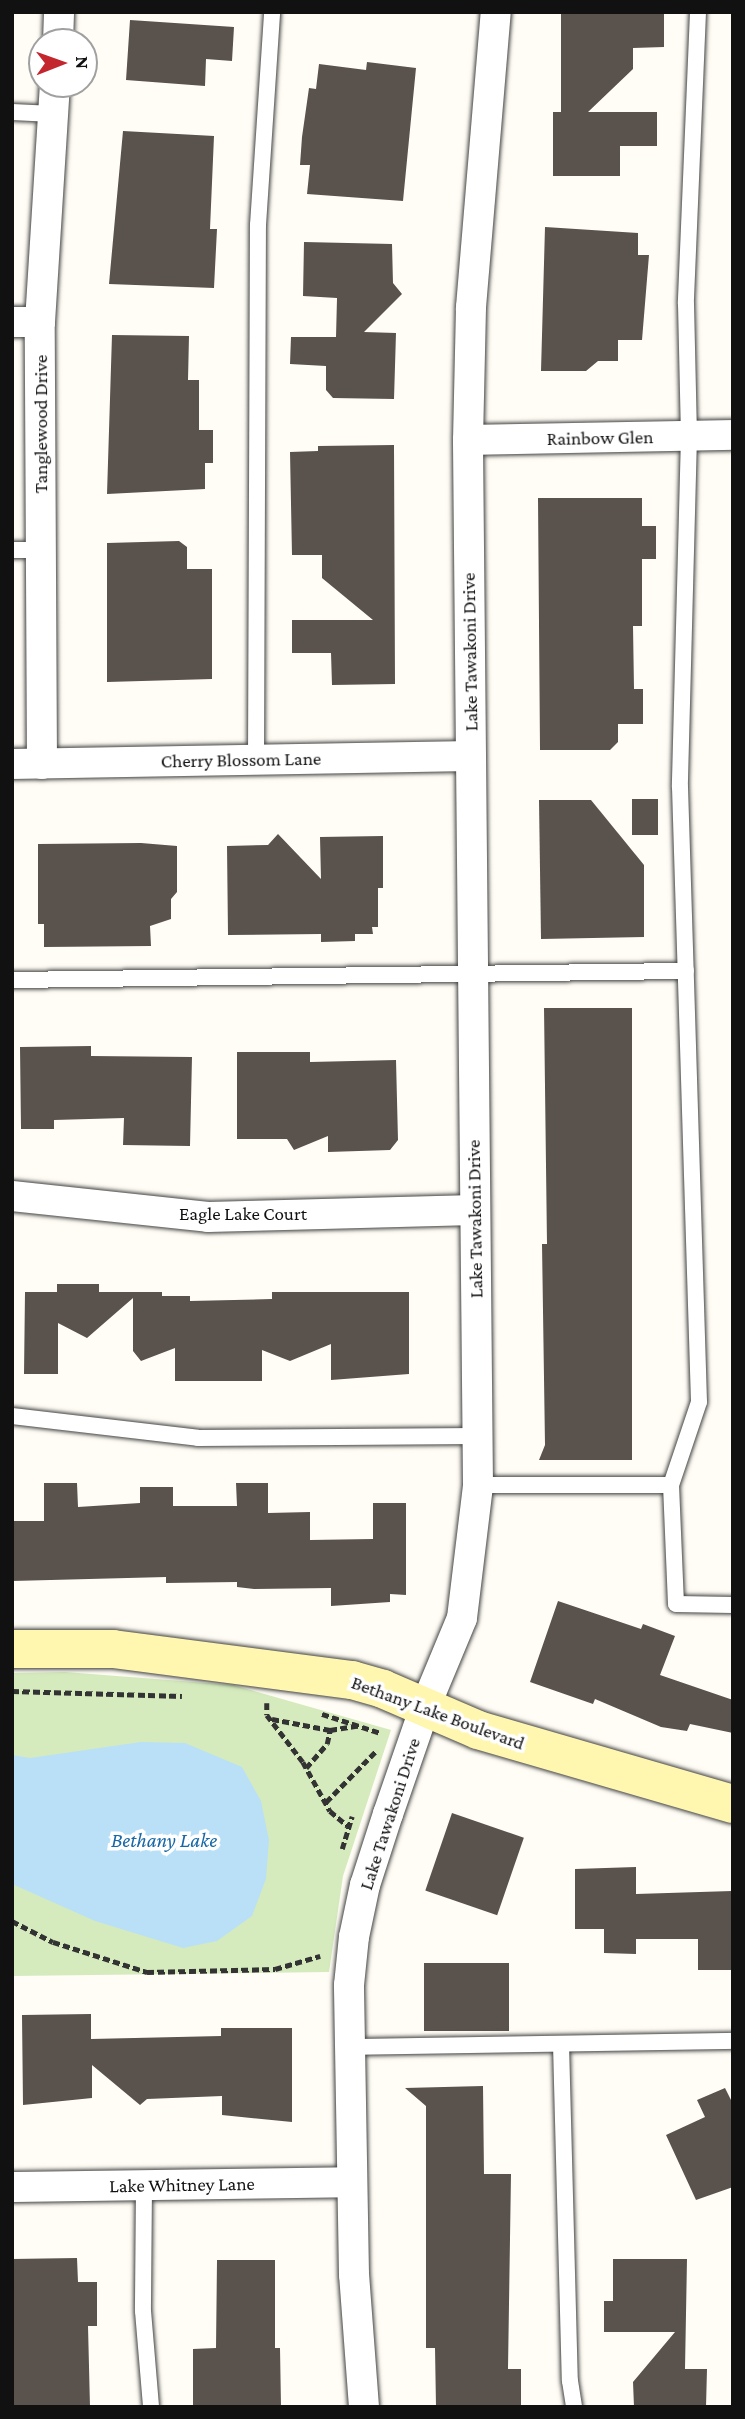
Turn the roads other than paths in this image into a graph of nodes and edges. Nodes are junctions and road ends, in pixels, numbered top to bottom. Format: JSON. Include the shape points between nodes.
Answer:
{"nodes":[{"id":1,"x":272,"y":12,"type":"edge"},
{"id":2,"x":496,"y":12,"type":"edge"},
{"id":3,"x":698,"y":12,"type":"edge"},
{"id":4,"x":54,"y":98,"type":"edge"},
{"id":5,"x":12,"y":113,"type":"edge"},
{"id":6,"x":53,"y":114,"type":"junction"},
{"id":7,"x":26,"y":322,"type":"edge"},
{"id":8,"x":733,"y":435,"type":"edge"},
{"id":9,"x":689,"y":436,"type":"junction"},
{"id":10,"x":468,"y":440,"type":"junction"},
{"id":11,"x":27,"y":550,"type":"edge"},
{"id":12,"x":471,"y":756,"type":"junction"},
{"id":13,"x":256,"y":760,"type":"junction"},
{"id":14,"x":12,"y":764,"type":"edge"},
{"id":15,"x":42,"y":764,"type":"junction"},
{"id":16,"x":686,"y":971,"type":"junction"},
{"id":17,"x":472,"y":972,"type":"junction"},
{"id":18,"x":12,"y":980,"type":"edge"},
{"id":19,"x":12,"y":1196,"type":"edge"},
{"id":20,"x":475,"y":1210,"type":"junction"},
{"id":21,"x":12,"y":1416,"type":"edge"},
{"id":22,"x":477,"y":1436,"type":"junction"},
{"id":23,"x":478,"y":1485,"type":"junction"},
{"id":24,"x":671,"y":1485,"type":"junction"},
{"id":25,"x":733,"y":1605,"type":"edge"},
{"id":26,"x":12,"y":1649,"type":"edge"},
{"id":27,"x":425,"y":1707,"type":"junction"},
{"id":28,"x":733,"y":1804,"type":"edge"},
{"id":29,"x":733,"y":2041,"type":"edge"},
{"id":30,"x":561,"y":2043,"type":"junction"},
{"id":31,"x":349,"y":2047,"type":"junction"},
{"id":32,"x":352,"y":2182,"type":"junction"},
{"id":33,"x":144,"y":2186,"type":"junction"},
{"id":34,"x":12,"y":2187,"type":"edge"},
{"id":35,"x":151,"y":2407,"type":"edge"},
{"id":36,"x":364,"y":2407,"type":"edge"},
{"id":37,"x":574,"y":2407,"type":"edge"}],
"edges":[{"from":1,"to":13,"type":"lane","via":[[258,225]]},
{"from":2,"to":10,"type":"street","name":"Lake Tawakoni Drive","via":[[471,307]]},
{"from":3,"to":9,"type":"lane","via":[[686,304]]},
{"from":4,"to":6,"type":"street","name":"Tanglewood Drive"},
{"from":5,"to":6,"type":"lane"},
{"from":6,"to":7,"type":"street","name":"Tanglewood Drive"},
{"from":7,"to":11,"type":"street","name":"Tanglewood Drive"},
{"from":8,"to":9,"type":"street","name":"Rainbow Glen"},
{"from":9,"to":10,"type":"street","name":"Rainbow Glen"},
{"from":9,"to":16,"type":"lane","via":[[680,787]]},
{"from":10,"to":12,"type":"street","name":"Lake Tawakoni Drive"},
{"from":11,"to":15,"type":"street","name":"Tanglewood Drive"},
{"from":12,"to":13,"type":"street","name":"Cherry Blossom Lane"},
{"from":12,"to":17,"type":"street","name":"Lake Tawakoni Drive"},
{"from":13,"to":15,"type":"street","name":"Cherry Blossom Lane"},
{"from":14,"to":15,"type":"street","name":"Cherry Blossom Lane"},
{"from":16,"to":17,"type":"lane"},
{"from":16,"to":24,"type":"lane","via":[[699,1402]]},
{"from":17,"to":18,"type":"lane"},
{"from":17,"to":20,"type":"street","name":"Lake Tawakoni Drive"},
{"from":19,"to":20,"type":"street","name":"Eagle Lake Court","via":[[208,1217]]},
{"from":20,"to":22,"type":"street","name":"Lake Tawakoni Drive"},
{"from":21,"to":22,"type":"lane","via":[[198,1438]]},
{"from":22,"to":23,"type":"street","name":"Lake Tawakoni Drive"},
{"from":23,"to":24,"type":"lane"},
{"from":23,"to":27,"type":"street","name":"Lake Tawakoni Drive","via":[[462,1618]]},
{"from":24,"to":25,"type":"lane","via":[[676,1604]]},
{"from":26,"to":27,"type":"street","name":"Bethany Lake Boulevard","via":[[113,1649],[276,1667],[352,1680]]},
{"from":27,"to":28,"type":"street","name":"Bethany Lake Boulevard","via":[[478,1730],[589,1766]]},
{"from":27,"to":31,"type":"street","name":"Lake Tawakoni Drive","via":[[365,1885],[349,1986]]},
{"from":29,"to":30,"type":"lane"},
{"from":30,"to":31,"type":"lane"},
{"from":30,"to":37,"type":"lane"},
{"from":31,"to":32,"type":"street","name":"Lake Tawakoni Drive"},
{"from":32,"to":33,"type":"street","name":"Lake Whitney Lane"},
{"from":32,"to":36,"type":"street","name":"Lake Tawakoni Drive","via":[[358,2370]]},
{"from":33,"to":34,"type":"street","name":"Lake Whitney Lane"},
{"from":33,"to":35,"type":"lane","via":[[143,2311]]}]}
